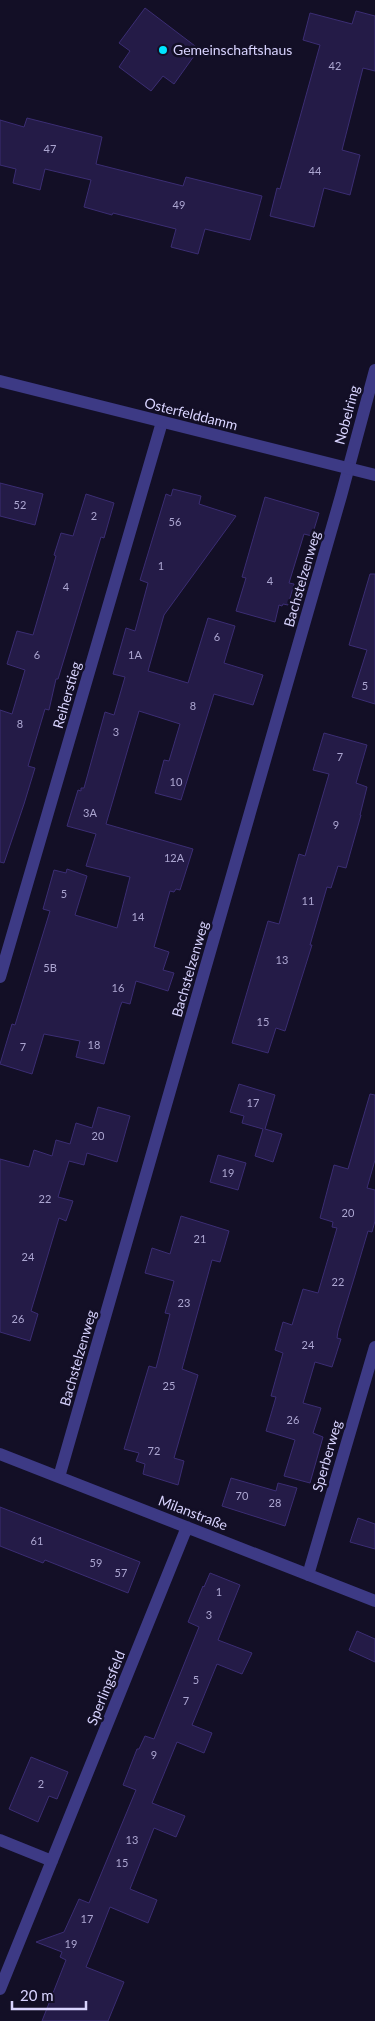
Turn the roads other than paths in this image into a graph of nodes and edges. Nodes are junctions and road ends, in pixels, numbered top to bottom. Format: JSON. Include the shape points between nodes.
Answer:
{"nodes":[{"id":1,"x":375,"y":370,"type":"edge"},
{"id":2,"x":0,"y":381,"type":"edge"},
{"id":3,"x":162,"y":422,"type":"junction"},
{"id":4,"x":349,"y":469,"type":"junction"},
{"id":5,"x":375,"y":475,"type":"edge"},
{"id":6,"x":0,"y":978,"type":"edge"},
{"id":7,"x":375,"y":1347,"type":"edge"},
{"id":8,"x":0,"y":1454,"type":"edge"},
{"id":9,"x":60,"y":1477,"type":"junction"},
{"id":10,"x":187,"y":1527,"type":"junction"},
{"id":11,"x":308,"y":1575,"type":"junction"},
{"id":12,"x":375,"y":1601,"type":"edge"},
{"id":13,"x":0,"y":1840,"type":"edge"},
{"id":14,"x":52,"y":1861,"type":"junction"},
{"id":15,"x":0,"y":1989,"type":"edge"}],
"edges":[{"from":1,"to":4,"type":"street","name":"Nobelring"},
{"from":2,"to":3,"type":"street","name":"Osterfelddamm"},
{"from":3,"to":4,"type":"street","name":"Osterfelddamm"},
{"from":3,"to":6,"type":"street","name":"Reiherstieg"},
{"from":4,"to":5,"type":"street","name":"Osterfelddamm"},
{"from":4,"to":9,"type":"street","name":"Bachstelzenweg"},
{"from":7,"to":11,"type":"street","name":"Sperberweg"},
{"from":8,"to":9,"type":"street","name":"Milanstraße"},
{"from":9,"to":10,"type":"street","name":"Milanstraße"},
{"from":10,"to":11,"type":"street","name":"Milanstraße"},
{"from":10,"to":14,"type":"street","name":"Sperlingsfeld"},
{"from":11,"to":12,"type":"street","name":"Milanstraße"},
{"from":13,"to":14,"type":"street"},
{"from":14,"to":15,"type":"street","name":"Sperlingsfeld"}]}
